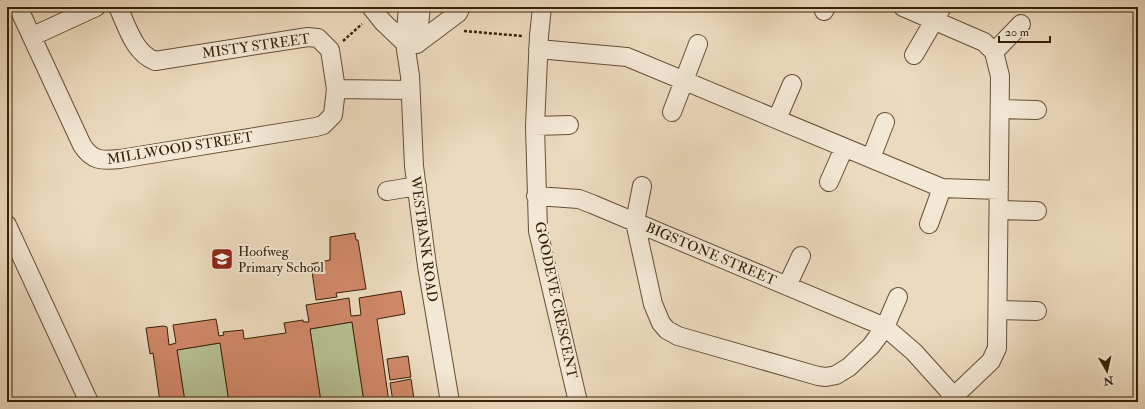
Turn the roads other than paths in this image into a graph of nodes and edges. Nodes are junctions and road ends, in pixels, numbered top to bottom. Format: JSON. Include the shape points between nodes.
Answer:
{"nodes":[{"id":1,"x":18,"y":7,"type":"edge"},
{"id":2,"x":96,"y":7,"type":"edge"},
{"id":3,"x":118,"y":7,"type":"edge"},
{"id":4,"x":408,"y":7,"type":"edge"},
{"id":5,"x":421,"y":7,"type":"edge"},
{"id":6,"x":542,"y":7,"type":"edge"},
{"id":7,"x":903,"y":7,"type":"edge"},
{"id":8,"x":376,"y":13,"type":"edge"},
{"id":9,"x":938,"y":14,"type":"edge"},
{"id":10,"x":451,"y":16,"type":"edge"},
{"id":11,"x":1021,"y":24,"type":"dead end"},
{"id":12,"x":33,"y":36,"type":"junction"},
{"id":13,"x":412,"y":43,"type":"junction"},
{"id":14,"x":539,"y":43,"type":"junction"},
{"id":15,"x":698,"y":44,"type":"dead end"},
{"id":16,"x":994,"y":52,"type":"junction"},
{"id":17,"x":914,"y":55,"type":"dead end"},
{"id":18,"x":685,"y":80,"type":"junction"},
{"id":19,"x":410,"y":83,"type":"junction"},
{"id":20,"x":792,"y":84,"type":"dead end"},
{"id":21,"x":336,"y":89,"type":"junction"},
{"id":22,"x":1000,"y":109,"type":"junction"},
{"id":23,"x":1037,"y":110,"type":"dead end"},
{"id":24,"x":672,"y":112,"type":"dead end"},
{"id":25,"x":777,"y":119,"type":"junction"},
{"id":26,"x":885,"y":122,"type":"dead end"},
{"id":27,"x":569,"y":125,"type":"dead end"},
{"id":28,"x":535,"y":126,"type":"junction"},
{"id":29,"x":844,"y":148,"type":"junction"},
{"id":30,"x":871,"y":158,"type":"junction"},
{"id":31,"x":829,"y":182,"type":"dead end"},
{"id":32,"x":417,"y":186,"type":"junction"},
{"id":33,"x":642,"y":186,"type":"dead end"},
{"id":34,"x":942,"y":188,"type":"junction"},
{"id":35,"x":999,"y":190,"type":"junction"},
{"id":36,"x":387,"y":191,"type":"dead end"},
{"id":37,"x":536,"y":196,"type":"junction"},
{"id":38,"x":999,"y":210,"type":"junction"},
{"id":39,"x":1037,"y":211,"type":"dead end"},
{"id":40,"x":635,"y":222,"type":"junction"},
{"id":41,"x":929,"y":224,"type":"dead end"},
{"id":42,"x":7,"y":225,"type":"edge"},
{"id":43,"x":800,"y":256,"type":"dead end"},
{"id":44,"x":787,"y":286,"type":"junction"},
{"id":45,"x":898,"y":297,"type":"dead end"},
{"id":46,"x":998,"y":310,"type":"junction"},
{"id":47,"x":1037,"y":311,"type":"dead end"},
{"id":48,"x":885,"y":327,"type":"junction"},
{"id":49,"x":954,"y":400,"type":"edge"},
{"id":50,"x":89,"y":402,"type":"edge"},
{"id":51,"x":450,"y":402,"type":"edge"},
{"id":52,"x":578,"y":402,"type":"edge"}],
"edges":[{"from":1,"to":12,"type":"street","name":"MILLWOOD STREET"},
{"from":2,"to":12,"type":"street"},
{"from":3,"to":21,"type":"street","name":"MISTY STREET","via":[[137,48],[155,61],[308,37],[318,38],[330,50]]},
{"from":4,"to":13,"type":"street","name":"WESTBANK ROAD"},
{"from":5,"to":13,"type":"street","name":"WESTBANK ROAD"},
{"from":6,"to":14,"type":"street","name":"GOODEVE CRESCENT"},
{"from":7,"to":9,"type":"street"},
{"from":8,"to":13,"type":"street"},
{"from":9,"to":16,"type":"street"},
{"from":9,"to":17,"type":"street"},
{"from":10,"to":13,"type":"street"},
{"from":11,"to":16,"type":"street"},
{"from":12,"to":21,"type":"street","name":"MILLWOOD STREET","via":[[82,145],[89,155],[97,160],[120,159],[323,125],[335,112]]},
{"from":13,"to":19,"type":"street","name":"WESTBANK ROAD"},
{"from":14,"to":18,"type":"street","via":[[627,57]]},
{"from":14,"to":28,"type":"street","name":"GOODEVE CRESCENT"},
{"from":15,"to":18,"type":"street"},
{"from":16,"to":22,"type":"street","via":[[1000,76]]},
{"from":18,"to":24,"type":"street"},
{"from":18,"to":25,"type":"street"},
{"from":19,"to":21,"type":"street"},
{"from":19,"to":32,"type":"street","name":"WESTBANK ROAD"},
{"from":20,"to":25,"type":"street"},
{"from":22,"to":23,"type":"street"},
{"from":22,"to":35,"type":"street"},
{"from":25,"to":29,"type":"street"},
{"from":26,"to":30,"type":"street"},
{"from":27,"to":28,"type":"street"},
{"from":28,"to":37,"type":"street","name":"GOODEVE CRESCENT"},
{"from":29,"to":30,"type":"street"},
{"from":29,"to":31,"type":"street"},
{"from":30,"to":34,"type":"street"},
{"from":32,"to":36,"type":"street"},
{"from":32,"to":51,"type":"street","name":"WESTBANK ROAD","via":[[427,266]]},
{"from":33,"to":40,"type":"street","name":"BIGSTONE STREET"},
{"from":34,"to":35,"type":"street"},
{"from":34,"to":41,"type":"street"},
{"from":35,"to":38,"type":"street"},
{"from":37,"to":40,"type":"street","name":"BIGSTONE STREET","via":[[579,199]]},
{"from":37,"to":52,"type":"street","name":"GOODEVE CRESCENT","via":[[540,238]]},
{"from":38,"to":39,"type":"street"},
{"from":38,"to":46,"type":"street"},
{"from":40,"to":44,"type":"street","name":"BIGSTONE STREET"},
{"from":40,"to":48,"type":"street","via":[[658,317],[667,330],[678,336],[826,377],[836,375],[849,367],[874,343]]},
{"from":42,"to":50,"type":"street"},
{"from":43,"to":44,"type":"street","name":"BIGSTONE STREET"},
{"from":44,"to":48,"type":"street","name":"BIGSTONE STREET"},
{"from":45,"to":48,"type":"street"},
{"from":46,"to":47,"type":"street"},
{"from":46,"to":49,"type":"street","via":[[998,341],[995,354]]},
{"from":48,"to":49,"type":"street","name":"BIGSTONE STREET","via":[[914,352]]}]}
